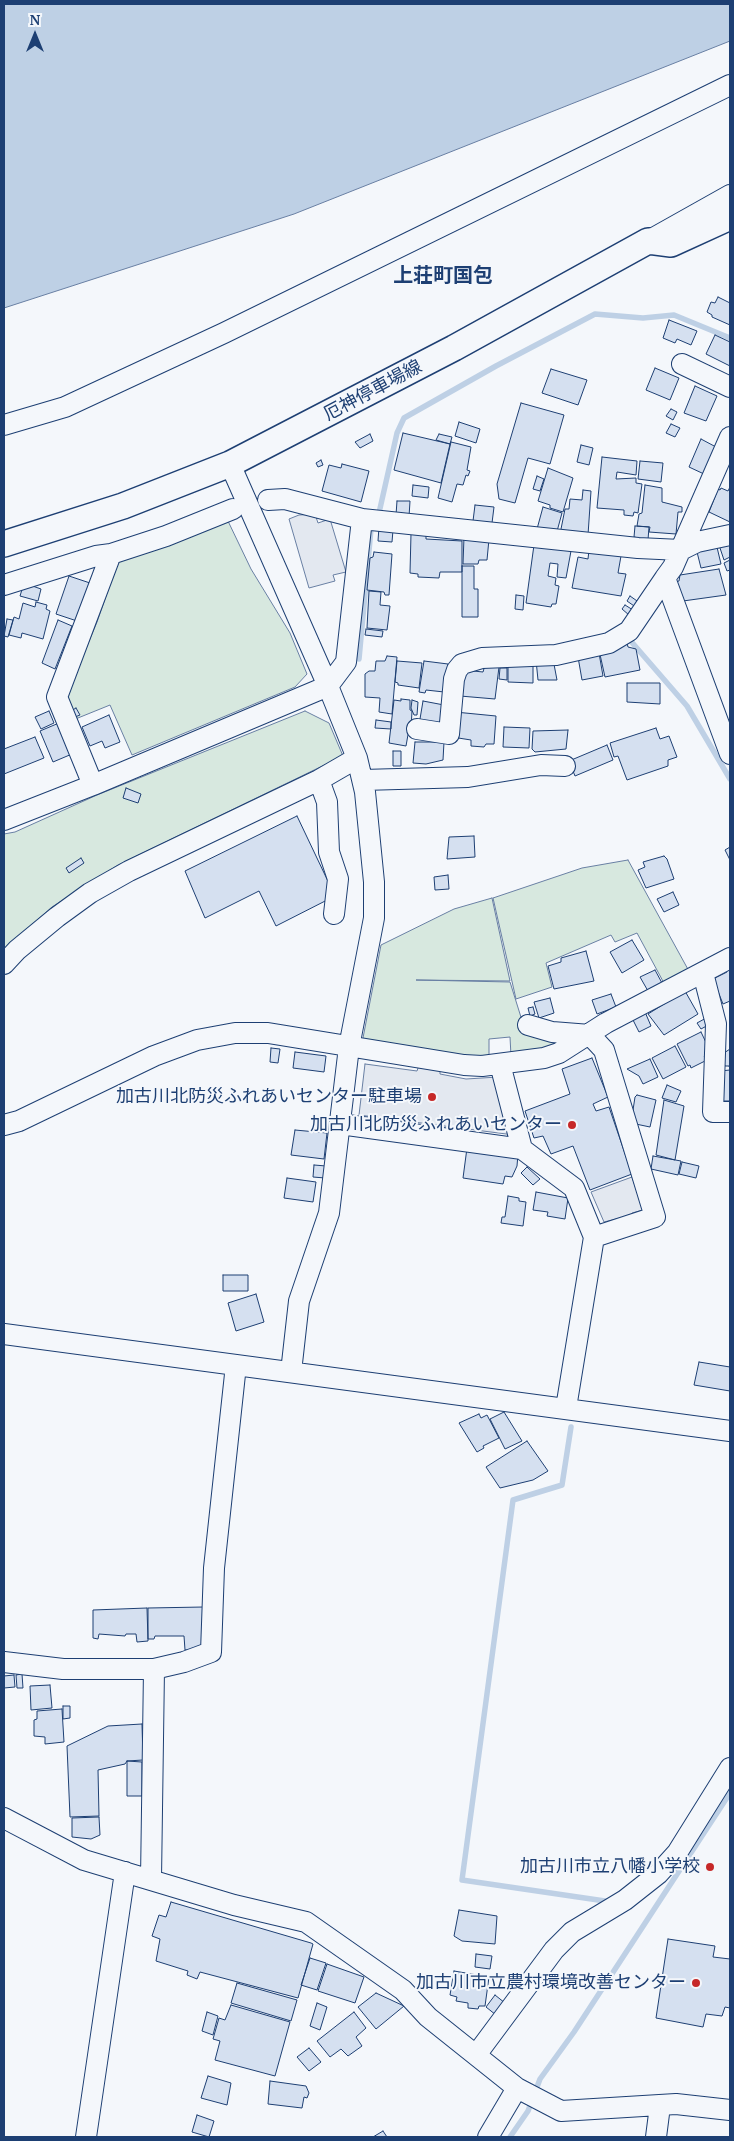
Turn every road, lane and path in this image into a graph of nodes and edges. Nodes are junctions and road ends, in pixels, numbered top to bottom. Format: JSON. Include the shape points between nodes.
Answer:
{"nodes":[{"id":1,"x":730,"y":85,"type":"edge"},
{"id":2,"x":730,"y":195,"type":"edge"},
{"id":3,"x":730,"y":217,"type":"edge"},
{"id":4,"x":648,"y":241,"type":"junction"},
{"id":5,"x":682,"y":364,"type":"dead end"},
{"id":6,"x":730,"y":386,"type":"edge"},
{"id":7,"x":4,"y":425,"type":"edge"},
{"id":8,"x":730,"y":437,"type":"edge"},
{"id":9,"x":230,"y":464,"type":"junction"},
{"id":10,"x":268,"y":500,"type":"dead end"},
{"id":11,"x":233,"y":509,"type":"dead end"},
{"id":12,"x":362,"y":518,"type":"junction"},
{"id":13,"x":730,"y":535,"type":"edge"},
{"id":14,"x":4,"y":544,"type":"edge"},
{"id":15,"x":681,"y":550,"type":"junction"},
{"id":16,"x":111,"y":554,"type":"junction"},
{"id":17,"x":665,"y":578,"type":"junction"},
{"id":18,"x":4,"y":585,"type":"edge"},
{"id":19,"x":328,"y":686,"type":"junction"},
{"id":20,"x":417,"y":729,"type":"dead end"},
{"id":21,"x":730,"y":754,"type":"edge"},
{"id":22,"x":357,"y":758,"type":"junction"},
{"id":23,"x":565,"y":766,"type":"dead end"},
{"id":24,"x":319,"y":780,"type":"junction"},
{"id":25,"x":362,"y":780,"type":"junction"},
{"id":26,"x":93,"y":785,"type":"junction"},
{"id":27,"x":4,"y":820,"type":"edge"},
{"id":28,"x":334,"y":914,"type":"dead end"},
{"id":29,"x":730,"y":958,"type":"edge"},
{"id":30,"x":4,"y":964,"type":"edge"},
{"id":31,"x":704,"y":973,"type":"junction"},
{"id":32,"x":528,"y":1025,"type":"dead end"},
{"id":33,"x":590,"y":1034,"type":"junction"},
{"id":34,"x":349,"y":1047,"type":"junction"},
{"id":35,"x":500,"y":1064,"type":"junction"},
{"id":36,"x":730,"y":1112,"type":"edge"},
{"id":37,"x":340,"y":1124,"type":"junction"},
{"id":38,"x":4,"y":1125,"type":"edge"},
{"id":39,"x":522,"y":1149,"type":"junction"},
{"id":40,"x":594,"y":1237,"type":"junction"},
{"id":41,"x":4,"y":1334,"type":"edge"},
{"id":42,"x":236,"y":1365,"type":"junction"},
{"id":43,"x":291,"y":1372,"type":"junction"},
{"id":44,"x":566,"y":1408,"type":"junction"},
{"id":45,"x":730,"y":1432,"type":"edge"},
{"id":46,"x":4,"y":1662,"type":"edge"},
{"id":47,"x":154,"y":1669,"type":"junction"},
{"id":48,"x":730,"y":1768,"type":"edge"},
{"id":49,"x":4,"y":1818,"type":"edge"},
{"id":50,"x":125,"y":1872,"type":"junction"},
{"id":51,"x":151,"y":1879,"type":"junction"},
{"id":52,"x":476,"y":2055,"type":"junction"},
{"id":53,"x":517,"y":2088,"type":"junction"},
{"id":54,"x":660,"y":2106,"type":"junction"},
{"id":55,"x":730,"y":2110,"type":"edge"},
{"id":56,"x":86,"y":2137,"type":"edge"},
{"id":57,"x":488,"y":2137,"type":"edge"},
{"id":58,"x":656,"y":2137,"type":"edge"}],
"edges":[{"from":1,"to":7,"type":"street","via":[[224,333],[65,407]]},
{"from":2,"to":4,"type":"street"},
{"from":3,"to":4,"type":"main road","via":[[671,244]]},
{"from":4,"to":9,"type":"main road","name":"厄神停車場線","via":[[428,362]]},
{"from":5,"to":6,"type":"street"},
{"from":8,"to":15,"type":"street"},
{"from":9,"to":14,"type":"main road","name":"厄神停車場線","via":[[123,506]]},
{"from":9,"to":19,"type":"street"},
{"from":10,"to":12,"type":"street","via":[[285,499]]},
{"from":11,"to":16,"type":"street"},
{"from":12,"to":15,"type":"street","via":[[593,544]]},
{"from":12,"to":19,"type":"street","via":[[346,662]]},
{"from":13,"to":15,"type":"street","via":[[697,542]]},
{"from":15,"to":17,"type":"street"},
{"from":16,"to":18,"type":"street"},
{"from":16,"to":26,"type":"street","via":[[57,696]]},
{"from":17,"to":20,"type":"street","via":[[629,631],[610,642],[556,655],[482,658],[462,664],[454,679],[449,734]]},
{"from":17,"to":21,"type":"street"},
{"from":19,"to":22,"type":"street"},
{"from":19,"to":26,"type":"street"},
{"from":22,"to":24,"type":"street"},
{"from":22,"to":25,"type":"street"},
{"from":23,"to":25,"type":"street","via":[[541,765],[468,777]]},
{"from":24,"to":28,"type":"street","via":[[327,802],[329,852],[338,879]]},
{"from":24,"to":30,"type":"street","via":[[128,871],[57,917]]},
{"from":25,"to":34,"type":"street","via":[[374,882],[374,918]]},
{"from":26,"to":27,"type":"street"},
{"from":29,"to":31,"type":"street"},
{"from":31,"to":33,"type":"street"},
{"from":31,"to":36,"type":"street","via":[[716,1024],[713,1112]]},
{"from":32,"to":33,"type":"street","via":[[552,1032]]},
{"from":33,"to":35,"type":"street","via":[[544,1058]]},
{"from":33,"to":40,"type":"street","via":[[604,1050],[655,1217]]},
{"from":34,"to":35,"type":"street","via":[[464,1065]]},
{"from":34,"to":37,"type":"street"},
{"from":34,"to":38,"type":"street","via":[[268,1033],[235,1033],[197,1040],[154,1056],[19,1121]]},
{"from":35,"to":39,"type":"street"},
{"from":37,"to":39,"type":"street"},
{"from":37,"to":43,"type":"street","via":[[329,1213],[299,1300]]},
{"from":39,"to":40,"type":"street","via":[[574,1188]]},
{"from":40,"to":44,"type":"street"},
{"from":41,"to":42,"type":"street"},
{"from":42,"to":43,"type":"street"},
{"from":42,"to":47,"type":"street","via":[[214,1568],[211,1652]]},
{"from":43,"to":44,"type":"street"},
{"from":44,"to":45,"type":"street"},
{"from":46,"to":47,"type":"street","via":[[64,1669]]},
{"from":47,"to":51,"type":"street"},
{"from":48,"to":52,"type":"street","via":[[677,1853],[658,1874],[590,1920],[554,1950]]},
{"from":49,"to":50,"type":"street","via":[[84,1860]]},
{"from":50,"to":51,"type":"street"},
{"from":50,"to":56,"type":"street"},
{"from":51,"to":52,"type":"street","via":[[234,1905],[306,1922],[404,1990],[428,2017]]},
{"from":52,"to":53,"type":"street"},
{"from":53,"to":54,"type":"street","via":[[562,2110]]},
{"from":53,"to":57,"type":"street"},
{"from":54,"to":55,"type":"street","via":[[676,2104]]},
{"from":54,"to":58,"type":"street"}]}
